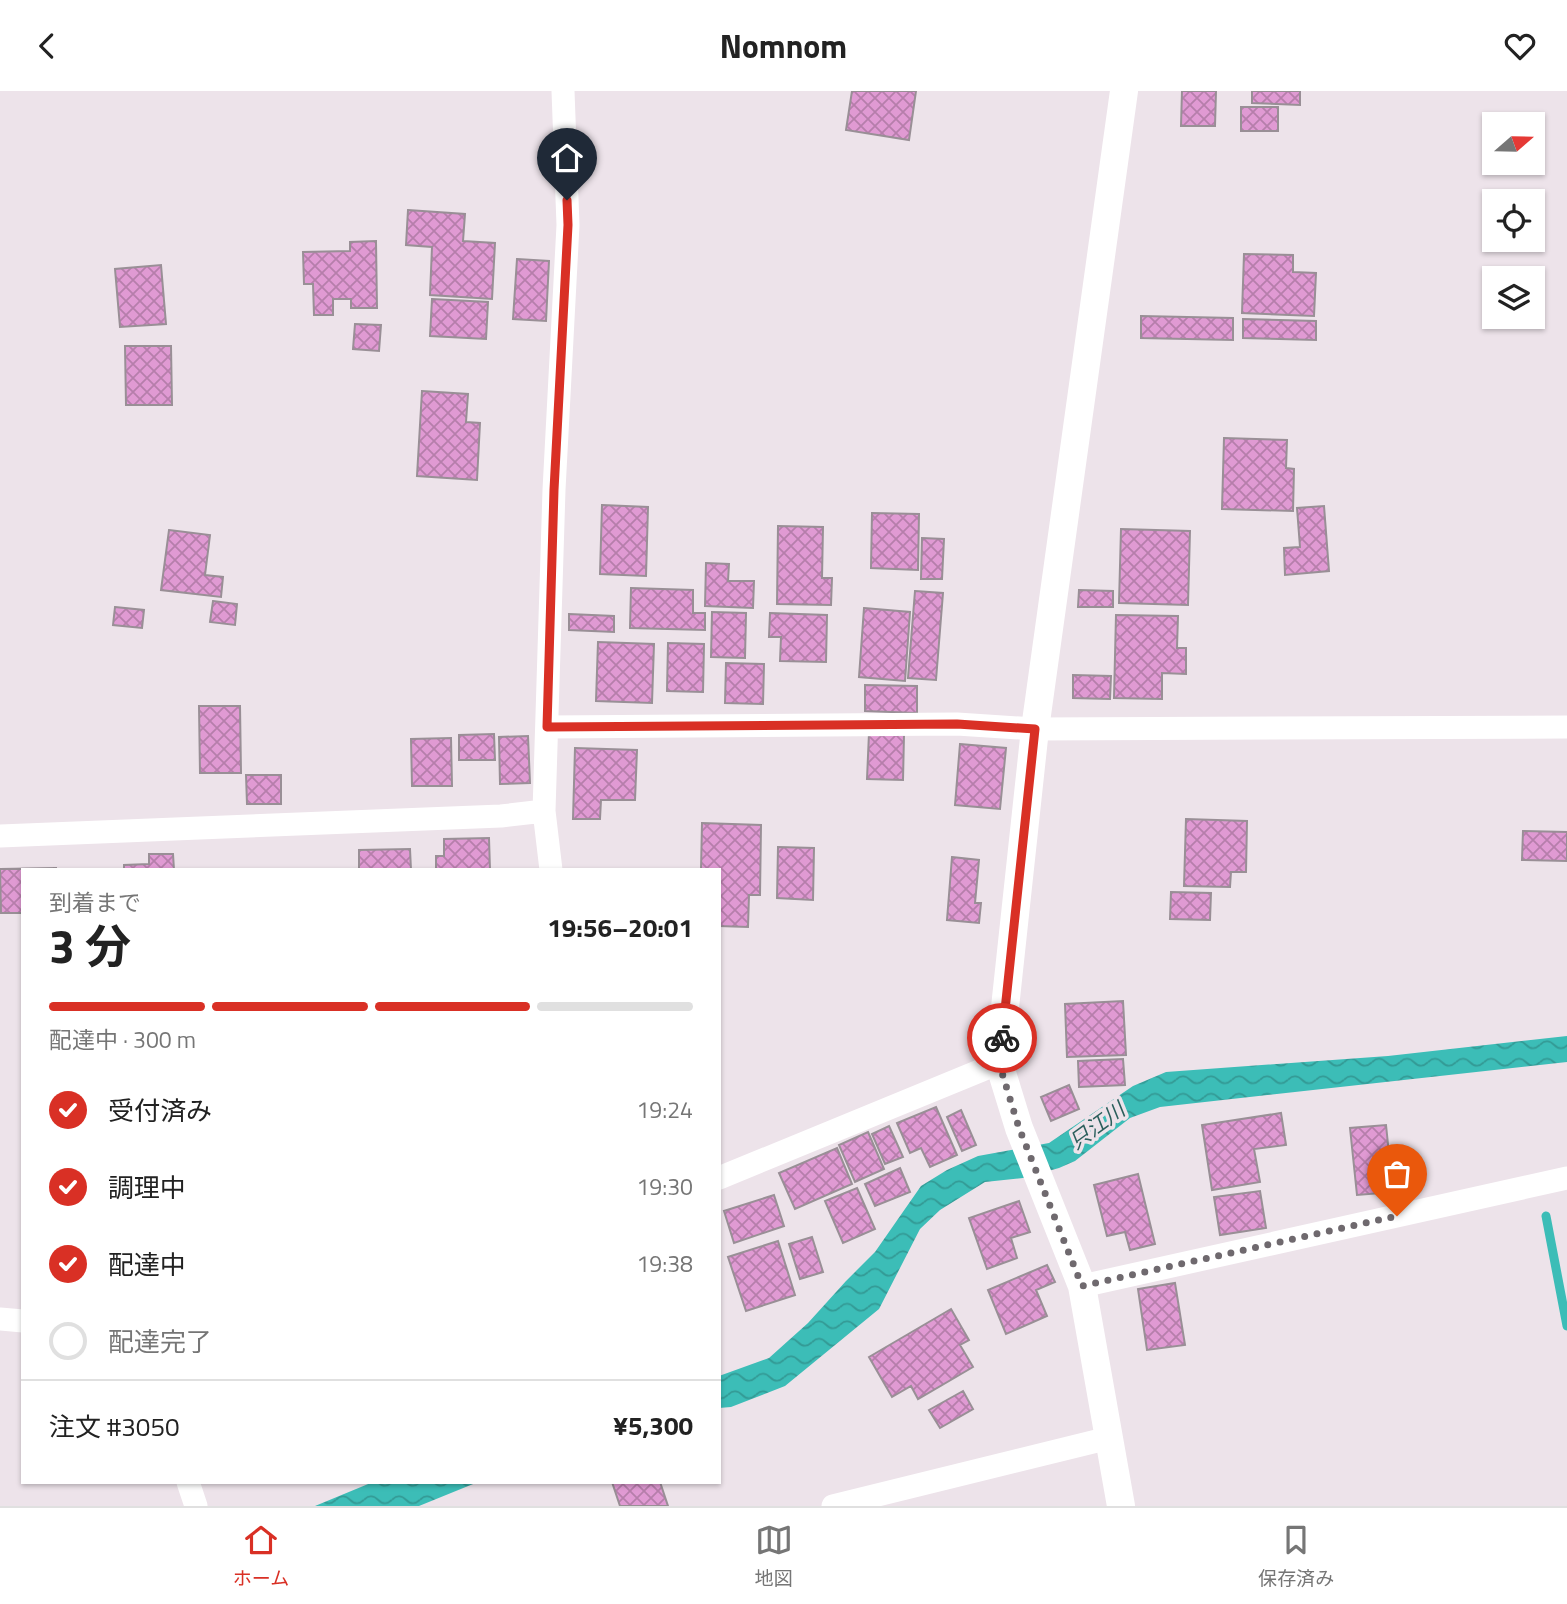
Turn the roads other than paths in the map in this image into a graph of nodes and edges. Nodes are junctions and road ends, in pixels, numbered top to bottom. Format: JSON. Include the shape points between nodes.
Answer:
{"nodes":[{"id":1,"x":563,"y":91,"type":"edge"},
{"id":2,"x":1124,"y":91,"type":"edge"},
{"id":3,"x":547,"y":727,"type":"junction"},
{"id":4,"x":1567,"y":727,"type":"edge"},
{"id":5,"x":1035,"y":729,"type":"junction"},
{"id":6,"x":544,"y":811,"type":"junction"},
{"id":7,"x":0,"y":836,"type":"edge"},
{"id":8,"x":551,"y":868,"type":"edge"},
{"id":9,"x":999,"y":1063,"type":"junction"},
{"id":10,"x":721,"y":1177,"type":"edge"},
{"id":11,"x":1567,"y":1178,"type":"edge"},
{"id":12,"x":1082,"y":1286,"type":"junction"},
{"id":13,"x":0,"y":1319,"type":"edge"},
{"id":14,"x":21,"y":1321,"type":"edge"},
{"id":15,"x":1109,"y":1438,"type":"junction"},
{"id":16,"x":189,"y":1484,"type":"edge"},
{"id":17,"x":196,"y":1506,"type":"edge"},
{"id":18,"x":833,"y":1506,"type":"edge"},
{"id":19,"x":1121,"y":1506,"type":"edge"}],
"edges":[{"from":1,"to":3,"type":"street","via":[[568,225]]},
{"from":2,"to":5,"type":"street"},
{"from":3,"to":5,"type":"street","via":[[957,724]]},
{"from":3,"to":6,"type":"street"},
{"from":4,"to":5,"type":"street"},
{"from":5,"to":9,"type":"street"},
{"from":6,"to":7,"type":"street"},
{"from":6,"to":8,"type":"street"},
{"from":9,"to":10,"type":"street"},
{"from":9,"to":12,"type":"street","via":[[1019,1128]]},
{"from":11,"to":12,"type":"street"},
{"from":12,"to":15,"type":"street"},
{"from":13,"to":14,"type":"street"},
{"from":15,"to":18,"type":"street"},
{"from":15,"to":19,"type":"street"},
{"from":16,"to":17,"type":"street"}]}
